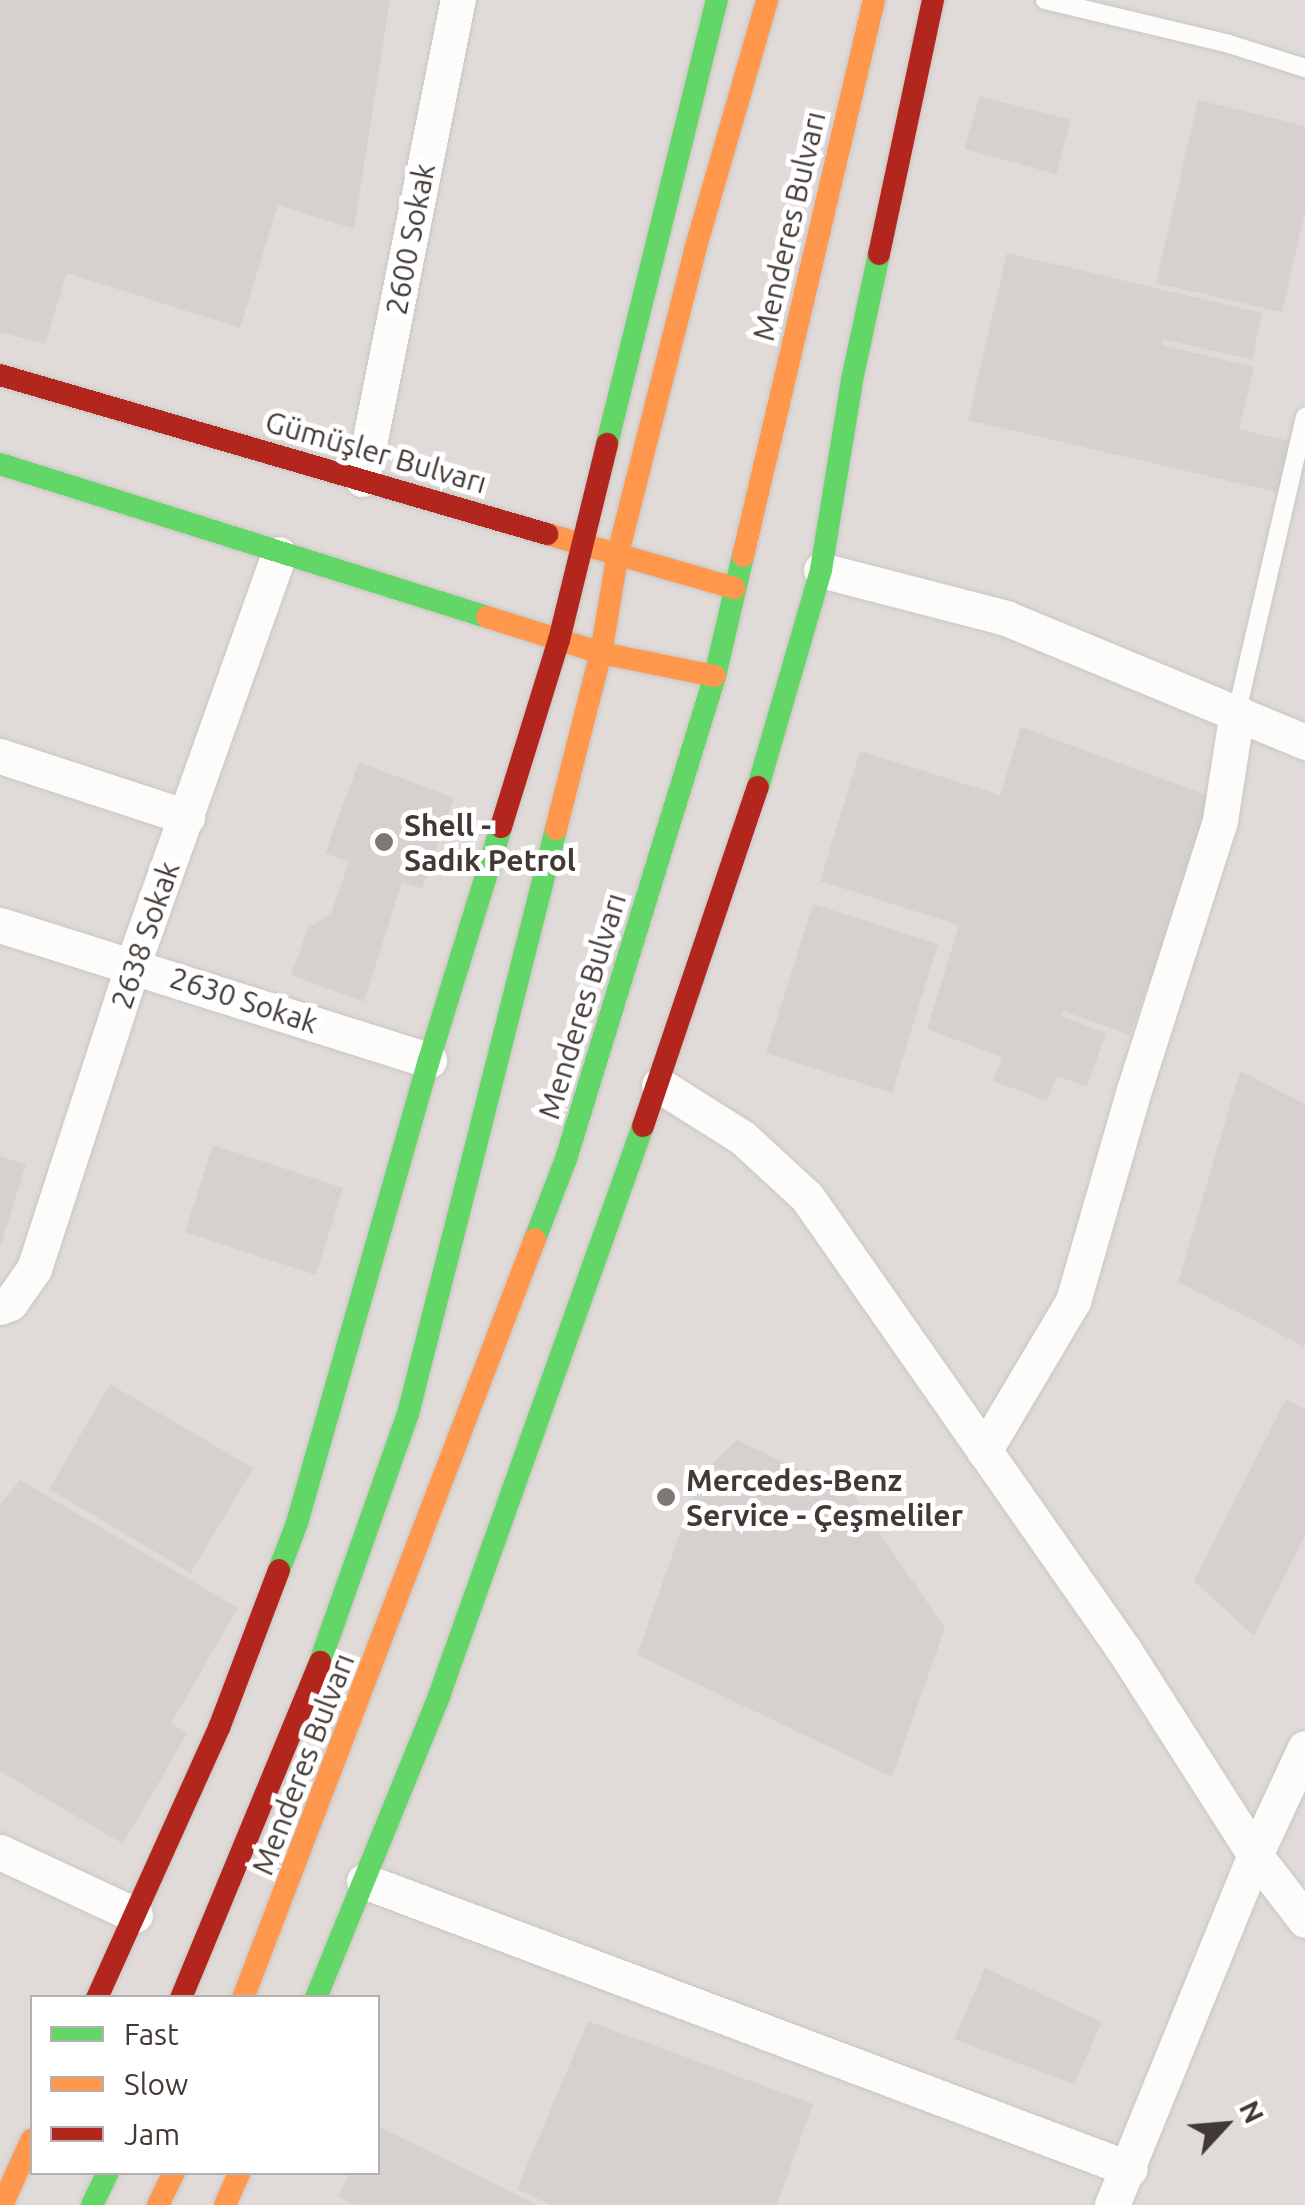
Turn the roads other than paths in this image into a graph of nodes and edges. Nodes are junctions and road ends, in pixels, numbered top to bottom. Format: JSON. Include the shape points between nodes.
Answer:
{"nodes":[{"id":1,"x":458,"y":0,"type":"edge"},
{"id":2,"x":717,"y":0,"type":"edge"},
{"id":3,"x":767,"y":0,"type":"edge"},
{"id":4,"x":874,"y":0,"type":"edge"},
{"id":5,"x":933,"y":0,"type":"edge"},
{"id":6,"x":1045,"y":0,"type":"edge"},
{"id":7,"x":1305,"y":68,"type":"edge"},
{"id":8,"x":0,"y":375,"type":"edge"},
{"id":9,"x":1305,"y":418,"type":"edge"},
{"id":10,"x":0,"y":464,"type":"edge"},
{"id":11,"x":362,"y":479,"type":"junction"},
{"id":12,"x":581,"y":542,"type":"junction"},
{"id":13,"x":618,"y":552,"type":"junction"},
{"id":14,"x":279,"y":554,"type":"junction"},
{"id":15,"x":821,"y":570,"type":"junction"},
{"id":16,"x":734,"y":588,"type":"junction"},
{"id":17,"x":559,"y":640,"type":"junction"},
{"id":18,"x":600,"y":653,"type":"junction"},
{"id":19,"x":715,"y":676,"type":"junction"},
{"id":20,"x":1238,"y":711,"type":"junction"},
{"id":21,"x":1305,"y":742,"type":"edge"},
{"id":22,"x":0,"y":756,"type":"edge"},
{"id":23,"x":186,"y":817,"type":"junction"},
{"id":24,"x":0,"y":925,"type":"edge"},
{"id":25,"x":133,"y":964,"type":"junction"},
{"id":26,"x":429,"y":1060,"type":"junction"},
{"id":27,"x":659,"y":1085,"type":"junction"},
{"id":28,"x":0,"y":1307,"type":"edge"},
{"id":29,"x":984,"y":1450,"type":"junction"},
{"id":30,"x":1305,"y":1748,"type":"edge"},
{"id":31,"x":0,"y":1852,"type":"edge"},
{"id":32,"x":1255,"y":1855,"type":"junction"},
{"id":33,"x":364,"y":1880,"type":"junction"},
{"id":34,"x":135,"y":1914,"type":"junction"},
{"id":35,"x":1305,"y":1920,"type":"edge"},
{"id":36,"x":98,"y":1995,"type":"edge"},
{"id":37,"x":182,"y":1995,"type":"edge"},
{"id":38,"x":244,"y":1995,"type":"edge"},
{"id":39,"x":317,"y":1995,"type":"edge"},
{"id":40,"x":30,"y":2143,"type":"edge"},
{"id":41,"x":1130,"y":2169,"type":"junction"},
{"id":42,"x":107,"y":2175,"type":"edge"},
{"id":43,"x":173,"y":2175,"type":"edge"},
{"id":44,"x":239,"y":2175,"type":"edge"},
{"id":45,"x":2,"y":2205,"type":"edge"},
{"id":46,"x":92,"y":2205,"type":"edge"},
{"id":47,"x":158,"y":2205,"type":"edge"},
{"id":48,"x":225,"y":2205,"type":"edge"},
{"id":49,"x":1112,"y":2205,"type":"edge"}],
"edges":[{"from":1,"to":11,"type":"street","name":"2600 Sokak"},
{"from":2,"to":12,"type":"main road"},
{"from":3,"to":13,"type":"main road","name":"Menderes Bulvarı"},
{"from":4,"to":16,"type":"main road","name":"Menderes Bulvarı"},
{"from":5,"to":15,"type":"main road","via":[[852,380]]},
{"from":6,"to":7,"type":"lane"},
{"from":8,"to":11,"type":"main road","name":"Gümüşler Bulvarı"},
{"from":9,"to":20,"type":"lane"},
{"from":10,"to":14,"type":"main road"},
{"from":11,"to":12,"type":"main road","name":"Gümüşler Bulvarı"},
{"from":12,"to":13,"type":"main road","name":"Gümüşler Bulvarı"},
{"from":12,"to":17,"type":"main road"},
{"from":13,"to":16,"type":"main road","name":"Gümüşler Bulvarı"},
{"from":13,"to":18,"type":"main road","name":"Menderes Bulvarı"},
{"from":14,"to":17,"type":"main road"},
{"from":14,"to":23,"type":"street","name":"2638 Sokak"},
{"from":15,"to":20,"type":"street","via":[[1006,618]]},
{"from":15,"to":27,"type":"main road","via":[[786,700]]},
{"from":16,"to":19,"type":"main road","name":"Menderes Bulvarı"},
{"from":17,"to":18,"type":"main road"},
{"from":17,"to":26,"type":"main road"},
{"from":18,"to":19,"type":"main road"},
{"from":18,"to":37,"type":"main road","name":"Menderes Bulvarı","via":[[408,1414],[310,1691]]},
{"from":19,"to":38,"type":"main road","name":"Menderes Bulvarı","via":[[566,1159]]},
{"from":20,"to":21,"type":"street"},
{"from":20,"to":29,"type":"street","via":[[1220,820],[1073,1301]]},
{"from":22,"to":23,"type":"street"},
{"from":23,"to":25,"type":"street","name":"2638 Sokak"},
{"from":24,"to":25,"type":"street","name":"2630 Sokak"},
{"from":25,"to":26,"type":"street","name":"2630 Sokak"},
{"from":25,"to":28,"type":"street","name":"2638 Sokak","via":[[34,1269]]},
{"from":26,"to":34,"type":"main road","via":[[297,1523],[220,1728]]},
{"from":27,"to":29,"type":"street","via":[[742,1138],[807,1198]]},
{"from":27,"to":33,"type":"main road","via":[[446,1678]]},
{"from":29,"to":32,"type":"street","via":[[1124,1650]]},
{"from":30,"to":32,"type":"street"},
{"from":31,"to":34,"type":"street"},
{"from":32,"to":35,"type":"street"},
{"from":32,"to":41,"type":"street"},
{"from":33,"to":39,"type":"main road"},
{"from":33,"to":41,"type":"street"},
{"from":34,"to":36,"type":"main road"},
{"from":40,"to":45,"type":"main road"},
{"from":41,"to":49,"type":"street"},
{"from":42,"to":46,"type":"main road"},
{"from":43,"to":47,"type":"main road"},
{"from":44,"to":48,"type":"main road"}]}
